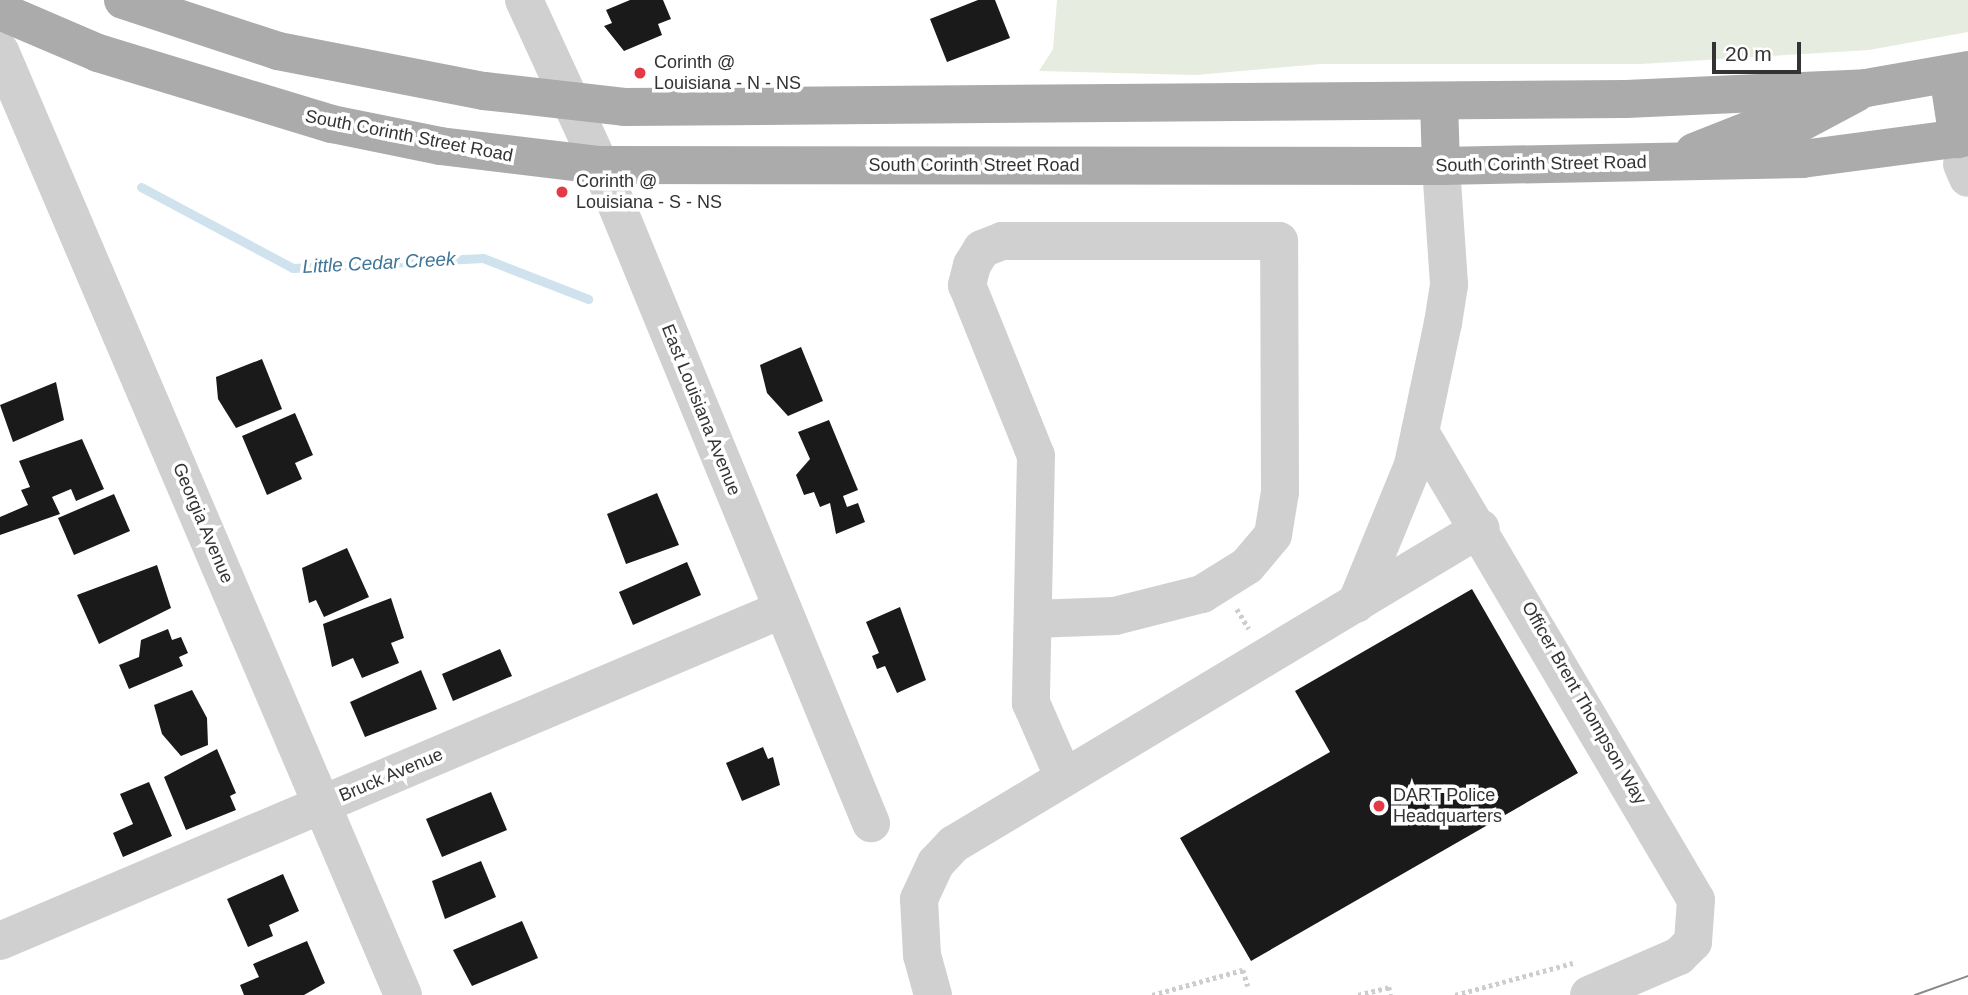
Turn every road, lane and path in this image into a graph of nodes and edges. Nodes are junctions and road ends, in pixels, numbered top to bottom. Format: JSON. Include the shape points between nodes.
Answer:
{"nodes":[{"id":1,"x":122,"y":0,"type":"edge"},
{"id":2,"x":524,"y":0,"type":"edge"},
{"id":3,"x":0,"y":11,"type":"edge"},
{"id":4,"x":0,"y":51,"type":"edge"},
{"id":5,"x":1958,"y":72,"type":"edge"},
{"id":6,"x":1866,"y":88,"type":"junction"},
{"id":7,"x":1439,"y":102,"type":"junction"},
{"id":8,"x":568,"y":104,"type":"junction"},
{"id":9,"x":1964,"y":154,"type":"edge"},
{"id":10,"x":1673,"y":160,"type":"junction"},
{"id":11,"x":600,"y":165,"type":"junction"},
{"id":12,"x":1441,"y":166,"type":"junction"},
{"id":13,"x":1420,"y":432,"type":"junction"},
{"id":14,"x":1481,"y":528,"type":"junction"},
{"id":15,"x":1356,"y":604,"type":"junction"},
{"id":16,"x":783,"y":609,"type":"junction"},
{"id":17,"x":1033,"y":619,"type":"junction"},
{"id":18,"x":1063,"y":776,"type":"junction"},
{"id":19,"x":323,"y":804,"type":"junction"},
{"id":20,"x":871,"y":823,"type":"dead end"},
{"id":21,"x":0,"y":941,"type":"edge"},
{"id":22,"x":1588,"y":977,"type":"edge"},
{"id":23,"x":1248,"y":986,"type":"dead end"},
{"id":24,"x":403,"y":995,"type":"edge"},
{"id":25,"x":933,"y":995,"type":"edge"},
{"id":26,"x":1152,"y":995,"type":"edge"},
{"id":27,"x":1358,"y":995,"type":"edge"},
{"id":28,"x":1391,"y":995,"type":"edge"},
{"id":29,"x":1455,"y":995,"type":"edge"}],
"edges":[{"from":1,"to":8,"type":"main road","via":[[278,51]]},
{"from":2,"to":8,"type":"street","name":"East Louisiana Avenue"},
{"from":3,"to":11,"type":"main road","name":"South Corinth Street Road","via":[[98,53],[332,124],[440,146]]},
{"from":4,"to":19,"type":"street","name":"Georgia Avenue"},
{"from":5,"to":6,"type":"main road"},
{"from":5,"to":9,"type":"main road"},
{"from":6,"to":7,"type":"main road"},
{"from":6,"to":10,"type":"main road","via":[[1798,124],[1757,127]]},
{"from":7,"to":8,"type":"main road"},
{"from":7,"to":12,"type":"main road"},
{"from":8,"to":11,"type":"street","name":"East Louisiana Avenue"},
{"from":9,"to":10,"type":"main road","name":"South Corinth Street Road"},
{"from":10,"to":12,"type":"main road","name":"South Corinth Street Road"},
{"from":11,"to":12,"type":"main road","name":"South Corinth Street Road"},
{"from":11,"to":16,"type":"street","name":"East Louisiana Avenue"},
{"from":12,"to":13,"type":"street","via":[[1449,284]]},
{"from":13,"to":14,"type":"street","name":"Officer Brent Thompson Way"},
{"from":13,"to":15,"type":"street","via":[[1398,512]]},
{"from":14,"to":15,"type":"street"},
{"from":14,"to":22,"type":"street","name":"Officer Brent Thompson Way","via":[[1696,900],[1693,942],[1663,966]]},
{"from":15,"to":18,"type":"street"},
{"from":16,"to":19,"type":"street","name":"Bruck Avenue"},
{"from":16,"to":20,"type":"street","name":"East Louisiana Avenue"},
{"from":17,"to":17,"type":"street","via":[[1036,456],[967,285],[977,257],[1002,241],[1279,241],[1280,492],[1273,535],[1247,566],[1202,594],[1140,612]]},
{"from":17,"to":18,"type":"street","via":[[1031,703]]},
{"from":18,"to":25,"type":"street","via":[[977,827],[936,863],[924,884],[918,920]]},
{"from":19,"to":21,"type":"street","name":"Bruck Avenue"},
{"from":19,"to":24,"type":"street","name":"Georgia Avenue"},
{"from":22,"to":29,"type":"path"},
{"from":23,"to":26,"type":"path","via":[[1244,971]]},
{"from":27,"to":28,"type":"path","via":[[1389,986]]}]}
